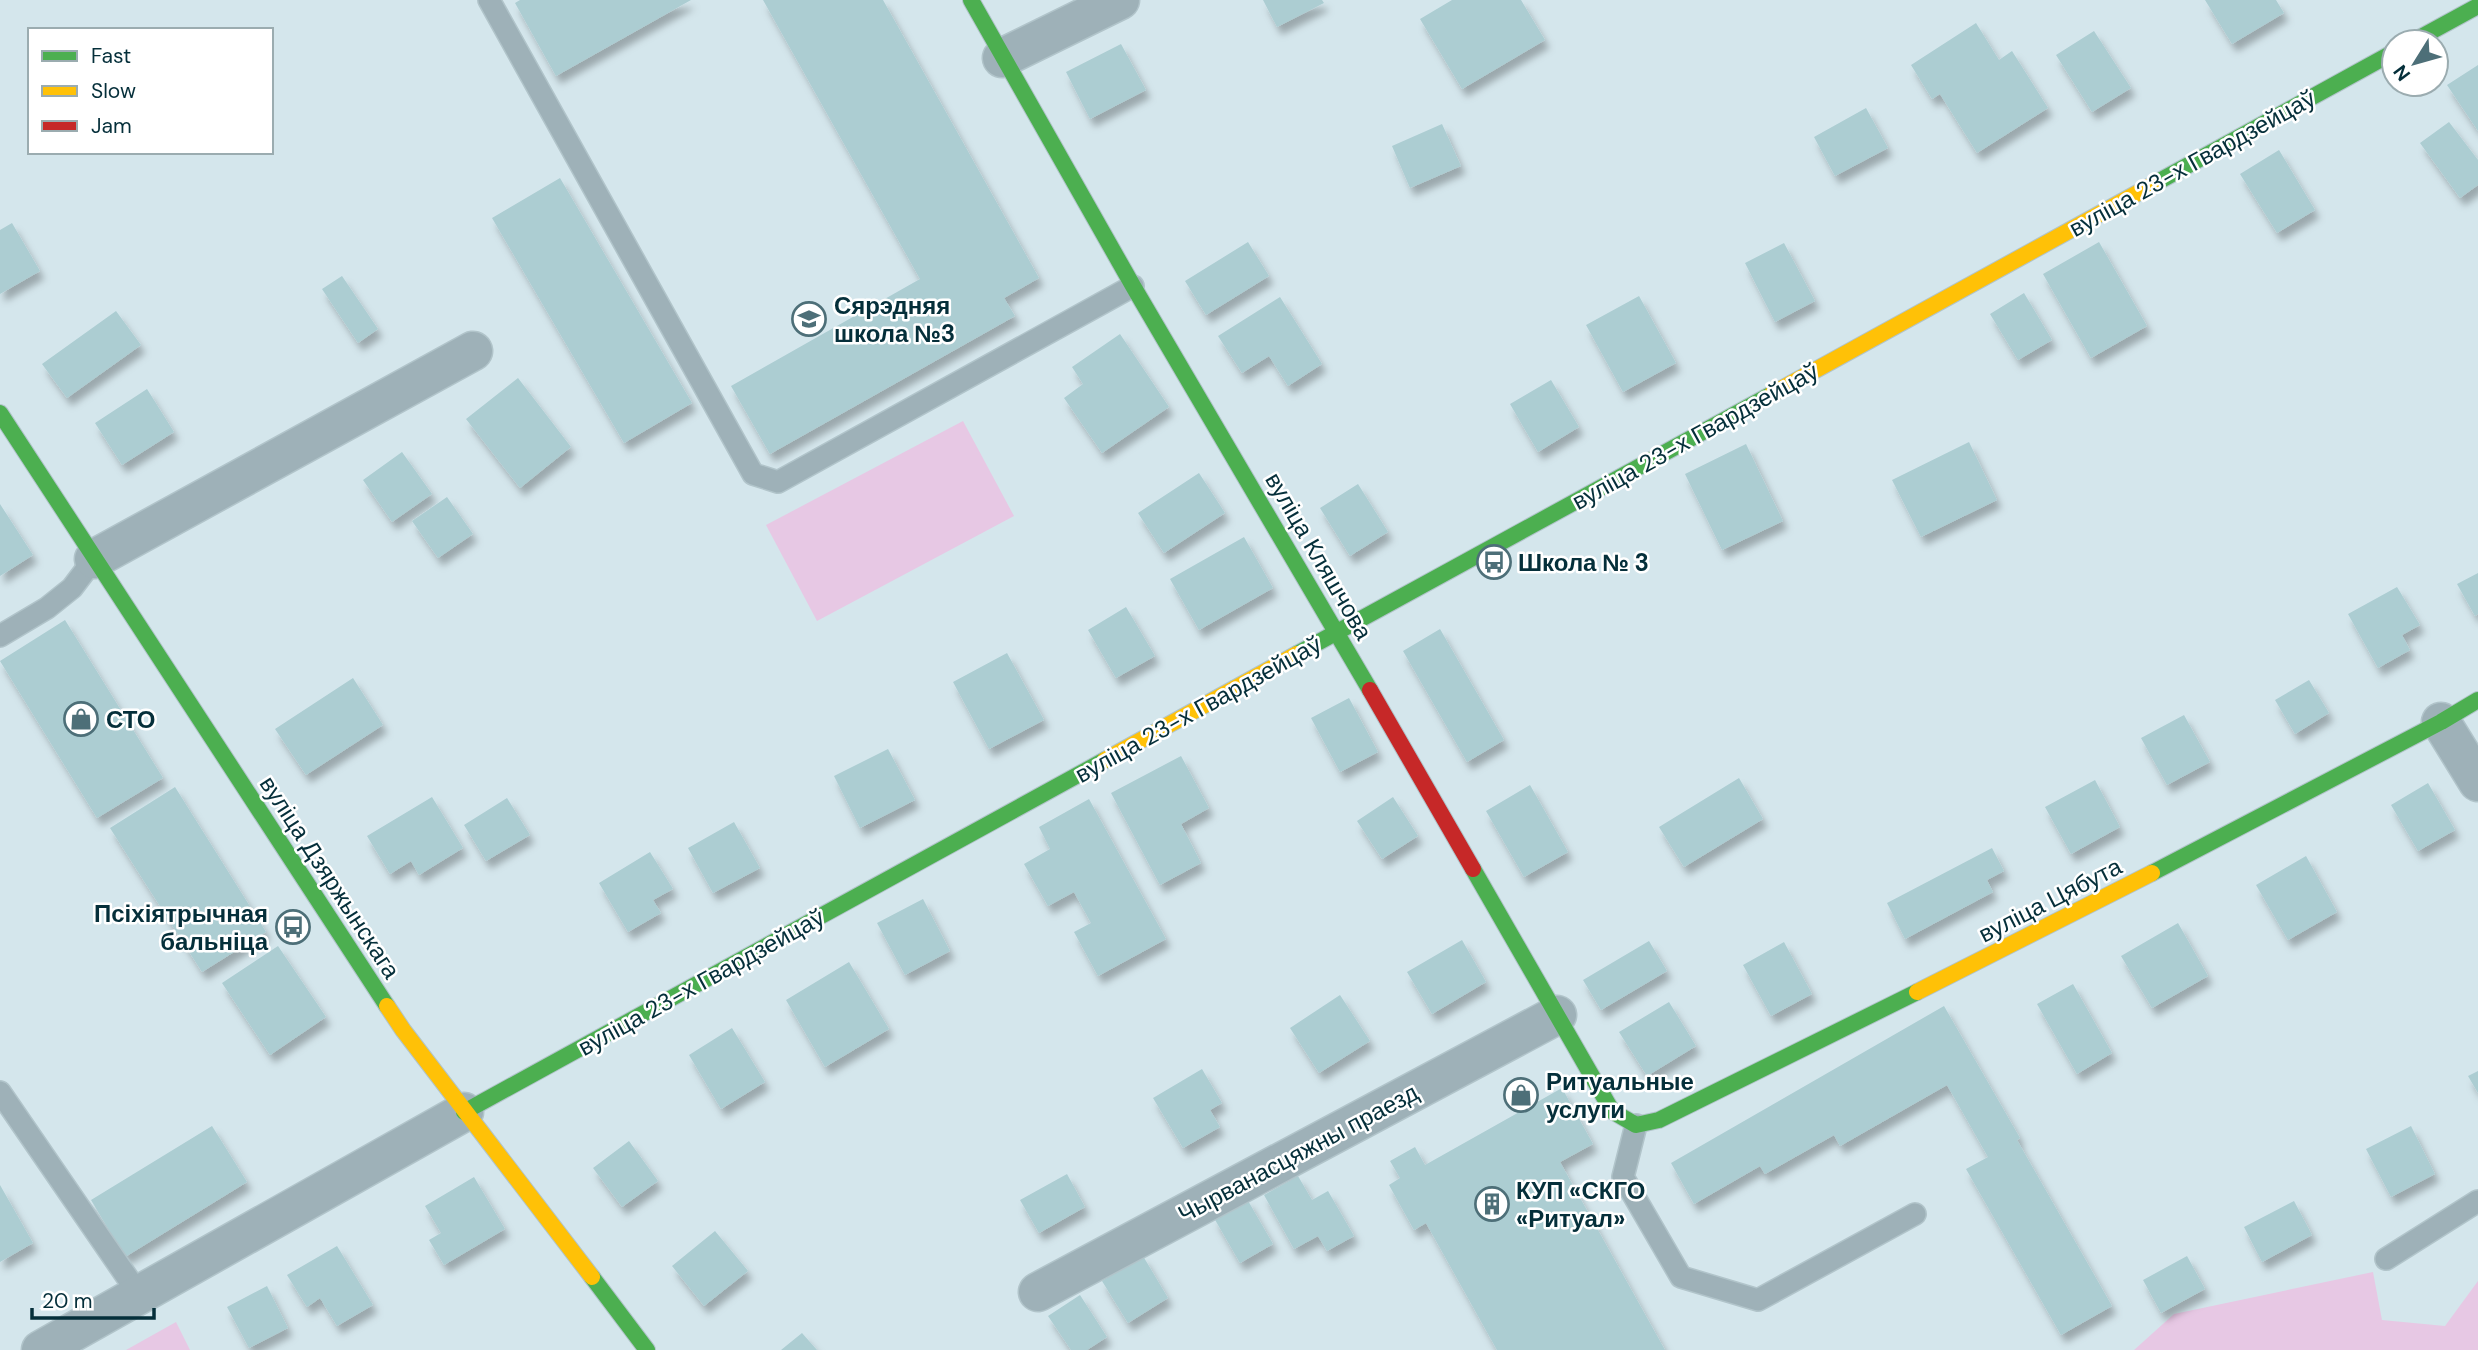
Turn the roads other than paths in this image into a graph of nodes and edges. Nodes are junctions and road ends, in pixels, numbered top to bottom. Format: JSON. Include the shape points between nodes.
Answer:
{"nodes":[{"id":1,"x":489,"y":0,"type":"edge"},
{"id":2,"x":971,"y":0,"type":"edge"},
{"id":3,"x":1121,"y":0,"type":"edge"},
{"id":4,"x":2478,"y":6,"type":"edge"},
{"id":5,"x":2438,"y":28,"type":"edge"},
{"id":6,"x":1002,"y":58,"type":"junction"},
{"id":7,"x":2380,"y":60,"type":"edge"},
{"id":8,"x":1133,"y":286,"type":"junction"},
{"id":9,"x":473,"y":351,"type":"dead end"},
{"id":10,"x":0,"y":413,"type":"edge"},
{"id":11,"x":94,"y":559,"type":"junction"},
{"id":12,"x":1337,"y":632,"type":"junction"},
{"id":13,"x":0,"y":636,"type":"edge"},
{"id":14,"x":2478,"y":700,"type":"edge"},
{"id":15,"x":2441,"y":722,"type":"junction"},
{"id":16,"x":2478,"y":782,"type":"edge"},
{"id":17,"x":1558,"y":1015,"type":"junction"},
{"id":18,"x":0,"y":1092,"type":"edge"},
{"id":19,"x":464,"y":1112,"type":"junction"},
{"id":20,"x":7,"y":1117,"type":"edge"},
{"id":21,"x":1636,"y":1125,"type":"junction"},
{"id":22,"x":2478,"y":1201,"type":"edge"},
{"id":23,"x":1914,"y":1214,"type":"dead end"},
{"id":24,"x":2386,"y":1259,"type":"dead end"},
{"id":25,"x":1038,"y":1292,"type":"dead end"},
{"id":26,"x":140,"y":1296,"type":"junction"},
{"id":27,"x":41,"y":1350,"type":"edge"},
{"id":28,"x":647,"y":1350,"type":"edge"}],
"edges":[{"from":1,"to":8,"type":"lane","via":[[752,474],[778,482]]},
{"from":2,"to":6,"type":"street","name":"вуліца Кляшчова"},
{"from":3,"to":6,"type":"street"},
{"from":4,"to":5,"type":"street"},
{"from":6,"to":8,"type":"street","name":"вуліца Кляшчова"},
{"from":7,"to":12,"type":"street","name":"вуліца 23-х Гвардзейцаў"},
{"from":8,"to":12,"type":"street","name":"вуліца Кляшчова"},
{"from":9,"to":11,"type":"street"},
{"from":10,"to":11,"type":"street","name":"вуліца Дзяржынскага"},
{"from":11,"to":13,"type":"lane","via":[[72,587],[47,608]]},
{"from":11,"to":19,"type":"street","name":"вуліца Дзяржынскага","via":[[403,1030]]},
{"from":12,"to":17,"type":"street","name":"вуліца Кляшчова"},
{"from":12,"to":19,"type":"street","name":"вуліца 23-х Гвардзейцаў"},
{"from":14,"to":15,"type":"street","name":"вуліца Цябута"},
{"from":15,"to":16,"type":"street"},
{"from":15,"to":21,"type":"street","name":"вуліца Цябута","via":[[2017,943],[1659,1120]]},
{"from":17,"to":21,"type":"street","name":"вуліца Кляшчова","via":[[1612,1111]]},
{"from":17,"to":25,"type":"street","name":"Чырванасцяжны праезд"},
{"from":18,"to":20,"type":"lane"},
{"from":19,"to":26,"type":"street","name":"вуліца 23-х Гвардзейцаў"},
{"from":19,"to":28,"type":"street","name":"вуліца Дзяржынскага"},
{"from":20,"to":26,"type":"lane"},
{"from":21,"to":23,"type":"lane","via":[[1623,1177],[1681,1276],[1758,1300]]},
{"from":22,"to":24,"type":"lane"},
{"from":26,"to":27,"type":"street","name":"вуліца 23-х Гвардзейцаў"}]}
